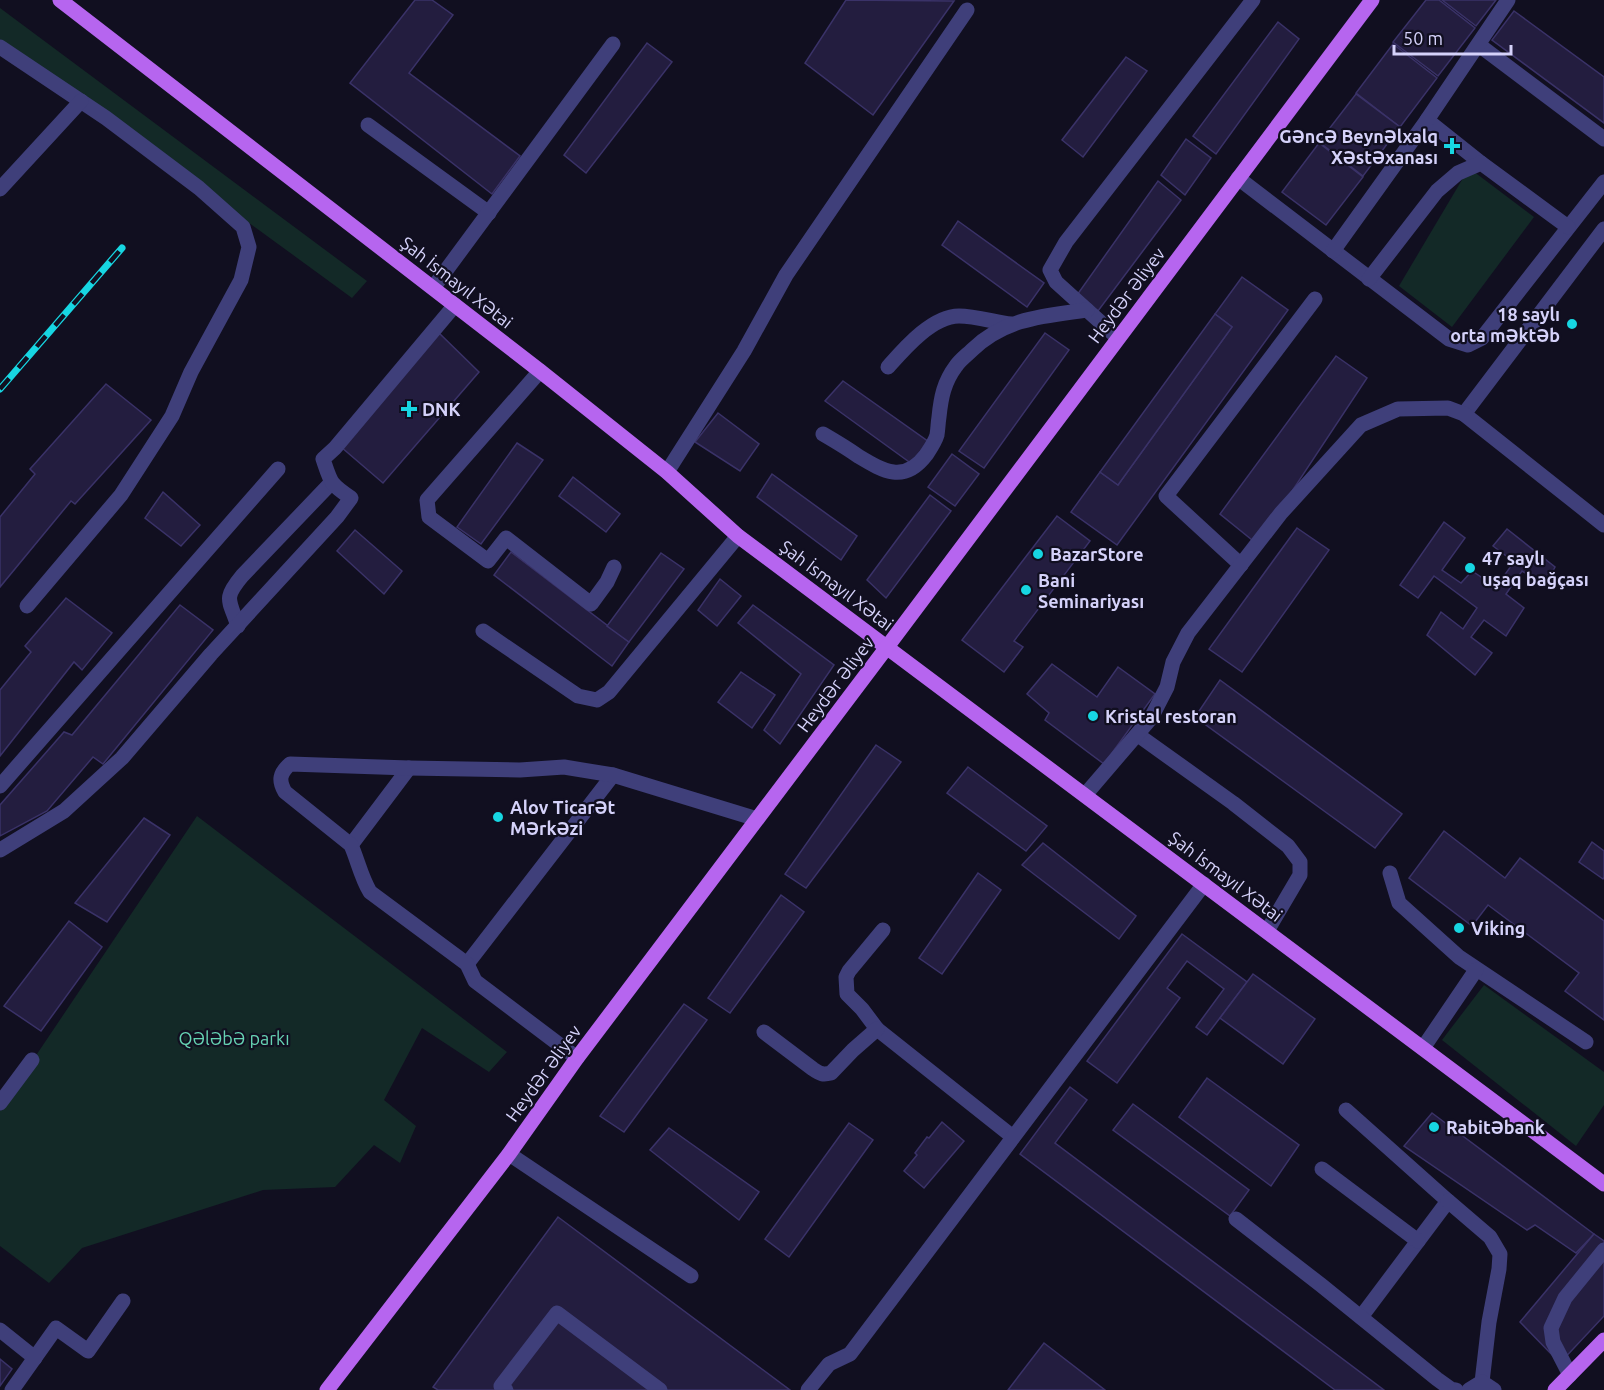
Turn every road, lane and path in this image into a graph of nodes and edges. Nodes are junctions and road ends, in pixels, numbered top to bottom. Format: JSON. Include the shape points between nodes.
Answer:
{"nodes":[{"id":1,"x":60,"y":0,"type":"edge"},
{"id":2,"x":1254,"y":0,"type":"edge"},
{"id":3,"x":1372,"y":0,"type":"edge"},
{"id":4,"x":1508,"y":0,"type":"edge"},
{"id":5,"x":967,"y":10,"type":"dead end"},
{"id":6,"x":613,"y":44,"type":"dead end"},
{"id":7,"x":1479,"y":45,"type":"junction"},
{"id":8,"x":0,"y":47,"type":"edge"},
{"id":9,"x":81,"y":101,"type":"junction"},
{"id":10,"x":1427,"y":120,"type":"junction"},
{"id":11,"x":368,"y":125,"type":"dead end"},
{"id":12,"x":1604,"y":139,"type":"edge"},
{"id":13,"x":1481,"y":163,"type":"junction"},
{"id":14,"x":1238,"y":178,"type":"junction"},
{"id":15,"x":1604,"y":182,"type":"edge"},
{"id":16,"x":0,"y":189,"type":"edge"},
{"id":17,"x":489,"y":213,"type":"junction"},
{"id":18,"x":1568,"y":227,"type":"junction"},
{"id":19,"x":1604,"y":229,"type":"edge"},
{"id":20,"x":1333,"y":251,"type":"junction"},
{"id":21,"x":1369,"y":279,"type":"junction"},
{"id":22,"x":433,"y":288,"type":"junction"},
{"id":23,"x":1315,"y":299,"type":"dead end"},
{"id":24,"x":455,"y":305,"type":"junction"},
{"id":25,"x":1087,"y":310,"type":"junction"},
{"id":26,"x":1011,"y":324,"type":"junction"},
{"id":27,"x":1119,"y":338,"type":"junction"},
{"id":28,"x":888,"y":367,"type":"dead end"},
{"id":29,"x":540,"y":370,"type":"junction"},
{"id":30,"x":1464,"y":414,"type":"junction"},
{"id":31,"x":823,"y":434,"type":"dead end"},
{"id":32,"x":278,"y":469,"type":"dead end"},
{"id":33,"x":667,"y":472,"type":"junction"},
{"id":34,"x":331,"y":483,"type":"junction"},
{"id":35,"x":1604,"y":525,"type":"edge"},
{"id":36,"x":738,"y":536,"type":"junction"},
{"id":37,"x":1241,"y":565,"type":"junction"},
{"id":38,"x":614,"y":567,"type":"dead end"},
{"id":39,"x":27,"y":606,"type":"dead end"},
{"id":40,"x":238,"y":626,"type":"junction"},
{"id":41,"x":483,"y":631,"type":"dead end"},
{"id":42,"x":887,"y":647,"type":"junction"},
{"id":43,"x":1138,"y":735,"type":"junction"},
{"id":44,"x":409,"y":768,"type":"junction"},
{"id":45,"x":614,"y":775,"type":"junction"},
{"id":46,"x":0,"y":786,"type":"edge"},
{"id":47,"x":1086,"y":795,"type":"junction"},
{"id":48,"x":757,"y":819,"type":"junction"},
{"id":49,"x":351,"y":845,"type":"junction"},
{"id":50,"x":0,"y":850,"type":"edge"},
{"id":51,"x":1390,"y":873,"type":"dead end"},
{"id":52,"x":1204,"y":884,"type":"junction"},
{"id":53,"x":883,"y":930,"type":"dead end"},
{"id":54,"x":1267,"y":931,"type":"junction"},
{"id":55,"x":467,"y":964,"type":"junction"},
{"id":56,"x":1476,"y":970,"type":"junction"},
{"id":57,"x":877,"y":1029,"type":"junction"},
{"id":58,"x":764,"y":1032,"type":"dead end"},
{"id":59,"x":1586,"y":1042,"type":"dead end"},
{"id":60,"x":1423,"y":1048,"type":"junction"},
{"id":61,"x":577,"y":1058,"type":"junction"},
{"id":62,"x":32,"y":1059,"type":"dead end"},
{"id":63,"x":0,"y":1103,"type":"edge"},
{"id":64,"x":1346,"y":1110,"type":"dead end"},
{"id":65,"x":1013,"y":1137,"type":"junction"},
{"id":66,"x":509,"y":1154,"type":"junction"},
{"id":67,"x":1322,"y":1169,"type":"dead end"},
{"id":68,"x":1604,"y":1184,"type":"edge"},
{"id":69,"x":1449,"y":1201,"type":"junction"},
{"id":70,"x":1236,"y":1219,"type":"dead end"},
{"id":71,"x":1418,"y":1241,"type":"junction"},
{"id":72,"x":1604,"y":1250,"type":"edge"},
{"id":73,"x":691,"y":1276,"type":"dead end"},
{"id":74,"x":123,"y":1301,"type":"dead end"},
{"id":75,"x":1361,"y":1317,"type":"junction"},
{"id":76,"x":0,"y":1330,"type":"edge"},
{"id":77,"x":1604,"y":1340,"type":"edge"},
{"id":78,"x":35,"y":1358,"type":"junction"},
{"id":79,"x":1570,"y":1375,"type":"junction"},
{"id":80,"x":1482,"y":1388,"type":"edge"},
{"id":81,"x":12,"y":1390,"type":"edge"},
{"id":82,"x":327,"y":1390,"type":"edge"},
{"id":83,"x":506,"y":1390,"type":"edge"},
{"id":84,"x":660,"y":1390,"type":"edge"},
{"id":85,"x":808,"y":1390,"type":"edge"},
{"id":86,"x":1456,"y":1390,"type":"edge"},
{"id":87,"x":1555,"y":1390,"type":"edge"}],
"edges":[{"from":1,"to":22,"type":"main road","name":"Şah İsmayıl Xətai"},
{"from":2,"to":25,"type":"street","via":[[1060,251],[1050,270],[1056,282]]},
{"from":3,"to":14,"type":"main road","name":"Heydər Əliyev"},
{"from":4,"to":7,"type":"street"},
{"from":5,"to":33,"type":"street","via":[[786,275],[744,351]]},
{"from":6,"to":17,"type":"street"},
{"from":7,"to":10,"type":"street"},
{"from":7,"to":12,"type":"street"},
{"from":8,"to":9,"type":"street"},
{"from":9,"to":16,"type":"street"},
{"from":9,"to":39,"type":"street","via":[[199,188],[243,227],[249,247],[241,280],[172,416],[121,495]]},
{"from":10,"to":13,"type":"street"},
{"from":10,"to":20,"type":"street"},
{"from":11,"to":17,"type":"street"},
{"from":13,"to":18,"type":"street"},
{"from":13,"to":21,"type":"street","via":[[1458,173],[1437,191]]},
{"from":14,"to":20,"type":"street"},
{"from":14,"to":27,"type":"main road","name":"Heydər Əliyev"},
{"from":15,"to":18,"type":"street"},
{"from":17,"to":22,"type":"street"},
{"from":18,"to":21,"type":"street","via":[[1482,338],[1468,345],[1449,339]]},
{"from":19,"to":30,"type":"street"},
{"from":20,"to":21,"type":"street"},
{"from":22,"to":24,"type":"main road","name":"Şah İsmayıl Xətai"},
{"from":23,"to":37,"type":"street","via":[[1166,496]]},
{"from":24,"to":29,"type":"main road","name":"Şah İsmayıl Xətai"},
{"from":24,"to":34,"type":"street","via":[[323,459]]},
{"from":25,"to":26,"type":"street"},
{"from":25,"to":27,"type":"street"},
{"from":26,"to":28,"type":"street","via":[[958,316],[938,322],[911,340]]},
{"from":26,"to":31,"type":"street","via":[[978,344],[947,379],[941,394],[937,435],[932,447],[912,469],[881,469]]},
{"from":27,"to":42,"type":"main road","name":"Heydər Əliyev"},
{"from":29,"to":33,"type":"main road","name":"Şah İsmayıl Xətai"},
{"from":29,"to":38,"type":"street","via":[[427,500],[429,517],[489,561],[506,538],[591,604]]},
{"from":30,"to":35,"type":"street"},
{"from":30,"to":37,"type":"street","via":[[1448,408],[1398,409],[1361,425],[1281,513]]},
{"from":32,"to":46,"type":"street"},
{"from":33,"to":36,"type":"main road","name":"Şah İsmayıl Xətai"},
{"from":34,"to":40,"type":"street","via":[[231,590],[229,597]]},
{"from":34,"to":40,"type":"street","via":[[351,498]]},
{"from":36,"to":41,"type":"street","via":[[609,692],[597,700],[578,696]]},
{"from":36,"to":42,"type":"main road","name":"Şah İsmayıl Xətai"},
{"from":37,"to":43,"type":"street","via":[[1188,633],[1173,662],[1167,687]]},
{"from":40,"to":50,"type":"street","via":[[122,758],[64,812]]},
{"from":42,"to":47,"type":"main road","name":"Şah İsmayıl Xətai"},
{"from":42,"to":48,"type":"main road","name":"Heydər Əliyev"},
{"from":43,"to":47,"type":"street"},
{"from":43,"to":54,"type":"street","via":[[1288,846],[1300,862],[1300,875]]},
{"from":44,"to":45,"type":"street","via":[[564,767]]},
{"from":44,"to":49,"type":"street"},
{"from":44,"to":49,"type":"street","via":[[290,764],[284,770],[280,779],[285,792]]},
{"from":45,"to":48,"type":"street"},
{"from":45,"to":55,"type":"street"},
{"from":47,"to":52,"type":"main road","name":"Şah İsmayıl Xətai"},
{"from":48,"to":61,"type":"main road","name":"Heydər Əliyev"},
{"from":49,"to":55,"type":"street","via":[[370,892]]},
{"from":51,"to":56,"type":"street","via":[[1399,903]]},
{"from":52,"to":54,"type":"main road","name":"Şah İsmayıl Xətai"},
{"from":52,"to":65,"type":"street"},
{"from":53,"to":57,"type":"street","via":[[849,972],[845,983],[847,994]]},
{"from":54,"to":60,"type":"main road","name":"Şah İsmayıl Xətai"},
{"from":55,"to":61,"type":"street","via":[[475,981]]},
{"from":56,"to":59,"type":"street"},
{"from":56,"to":60,"type":"street"},
{"from":57,"to":58,"type":"street","via":[[826,1074],[813,1069]]},
{"from":57,"to":65,"type":"street"},
{"from":60,"to":68,"type":"main road","name":"Şah İsmayıl Xətai"},
{"from":61,"to":66,"type":"main road","name":"Heydər Əliyev"},
{"from":62,"to":63,"type":"street"},
{"from":64,"to":69,"type":"street"},
{"from":65,"to":85,"type":"street","via":[[850,1354],[830,1364]]},
{"from":66,"to":73,"type":"street"},
{"from":66,"to":82,"type":"main road","name":"Heydər Əliyev"},
{"from":67,"to":71,"type":"street"},
{"from":69,"to":71,"type":"street"},
{"from":69,"to":80,"type":"street","via":[[1490,1237],[1500,1254]]},
{"from":70,"to":75,"type":"street"},
{"from":71,"to":75,"type":"street"},
{"from":72,"to":79,"type":"street","via":[[1565,1298],[1551,1328],[1553,1342]]},
{"from":74,"to":78,"type":"street","via":[[88,1351],[56,1328]]},
{"from":75,"to":86,"type":"street"},
{"from":76,"to":78,"type":"street"},
{"from":77,"to":79,"type":"main road"},
{"from":78,"to":81,"type":"street"},
{"from":79,"to":87,"type":"main road"},
{"from":83,"to":84,"type":"street","via":[[501,1386],[557,1312]]}]}
